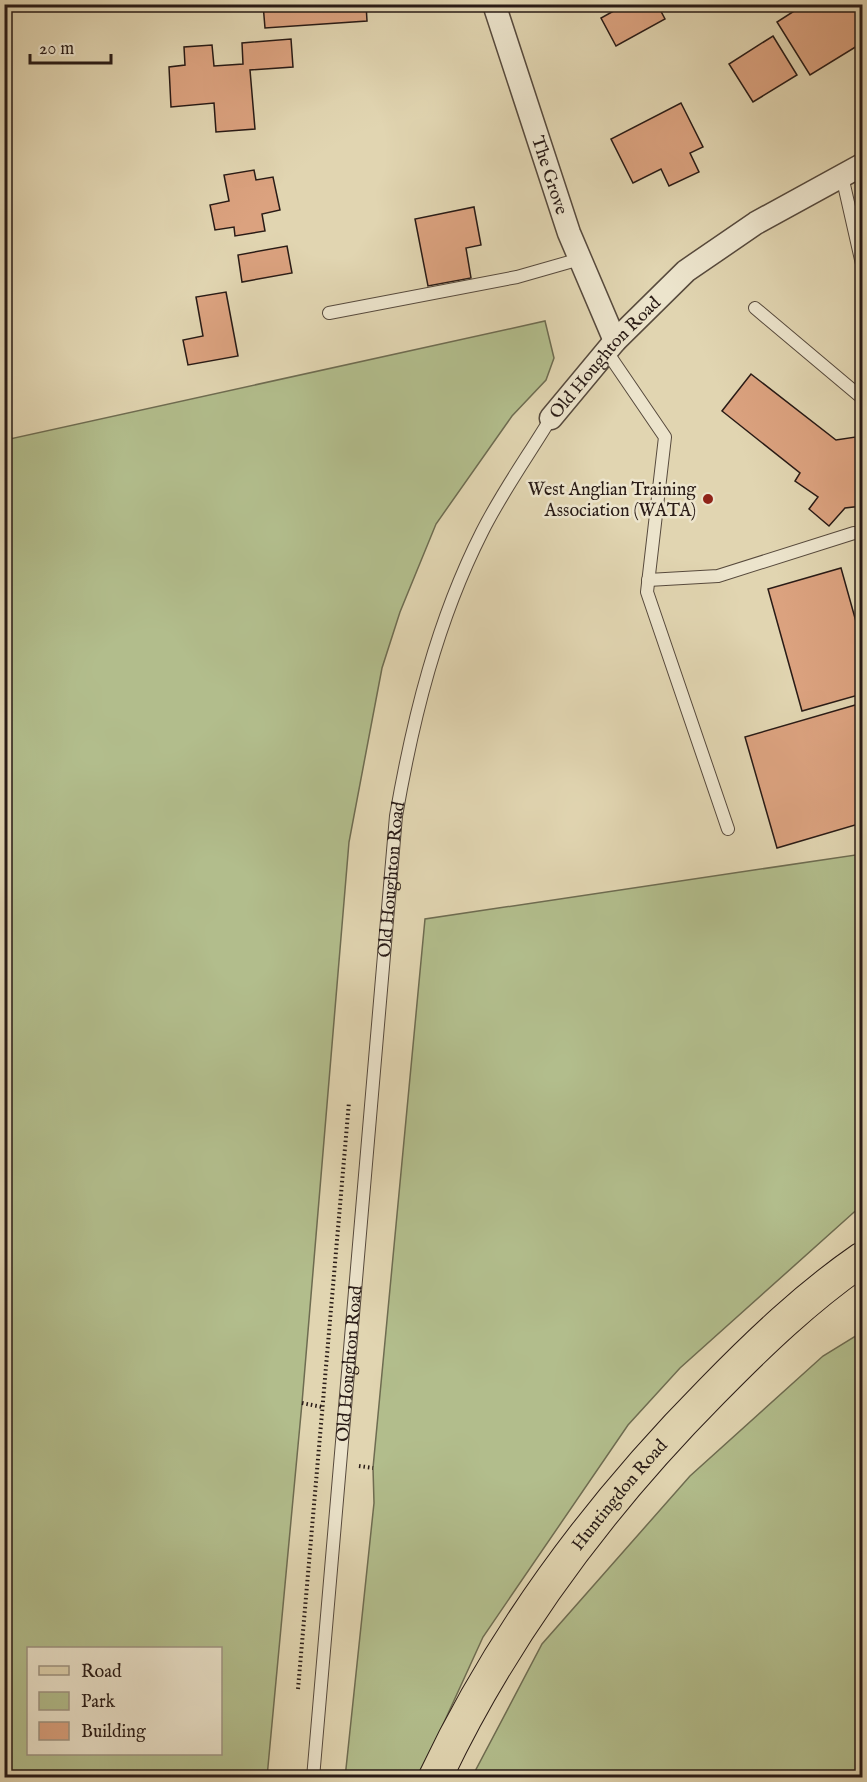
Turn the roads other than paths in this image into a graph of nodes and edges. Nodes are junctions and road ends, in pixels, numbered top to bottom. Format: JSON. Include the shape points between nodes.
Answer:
{"nodes":[{"id":1,"x":494,"y":4,"type":"edge"},
{"id":2,"x":862,"y":165,"type":"edge"},
{"id":3,"x":842,"y":176,"type":"junction"},
{"id":4,"x":580,"y":259,"type":"junction"},
{"id":5,"x":862,"y":264,"type":"edge"},
{"id":6,"x":755,"y":308,"type":"dead end"},
{"id":7,"x":329,"y":313,"type":"dead end"},
{"id":8,"x":611,"y":347,"type":"junction"},
{"id":9,"x":862,"y":398,"type":"edge"},
{"id":10,"x":551,"y":418,"type":"joint"},
{"id":11,"x":862,"y":534,"type":"edge"},
{"id":12,"x":648,"y":580,"type":"junction"},
{"id":13,"x":728,"y":829,"type":"dead end"},
{"id":14,"x":862,"y":1258,"type":"edge"},
{"id":15,"x":313,"y":1778,"type":"edge"},
{"id":16,"x":435,"y":1778,"type":"edge"}],
"edges":[{"from":1,"to":4,"type":"street","name":"The Grove"},
{"from":2,"to":3,"type":"street","name":"Old Houghton Road"},
{"from":3,"to":5,"type":"lane"},
{"from":3,"to":8,"type":"street","name":"Old Houghton Road","via":[[756,223],[686,271]]},
{"from":4,"to":7,"type":"lane","via":[[517,277]]},
{"from":4,"to":8,"type":"street","name":"The Grove"},
{"from":6,"to":9,"type":"lane"},
{"from":8,"to":10,"type":"street","name":"Old Houghton Road"},
{"from":8,"to":12,"type":"lane","via":[[665,437]]},
{"from":10,"to":15,"type":"lane","name":"Old Houghton Road","via":[[482,532],[434,648],[410,739],[396,816]]},
{"from":11,"to":12,"type":"lane","via":[[854,532],[718,576]]},
{"from":12,"to":13,"type":"lane","via":[[647,592]]},
{"from":14,"to":16,"type":"main road","name":"Huntingdon Road","via":[[828,1282],[760,1343],[655,1448],[591,1525],[524,1618],[477,1695]]}]}
